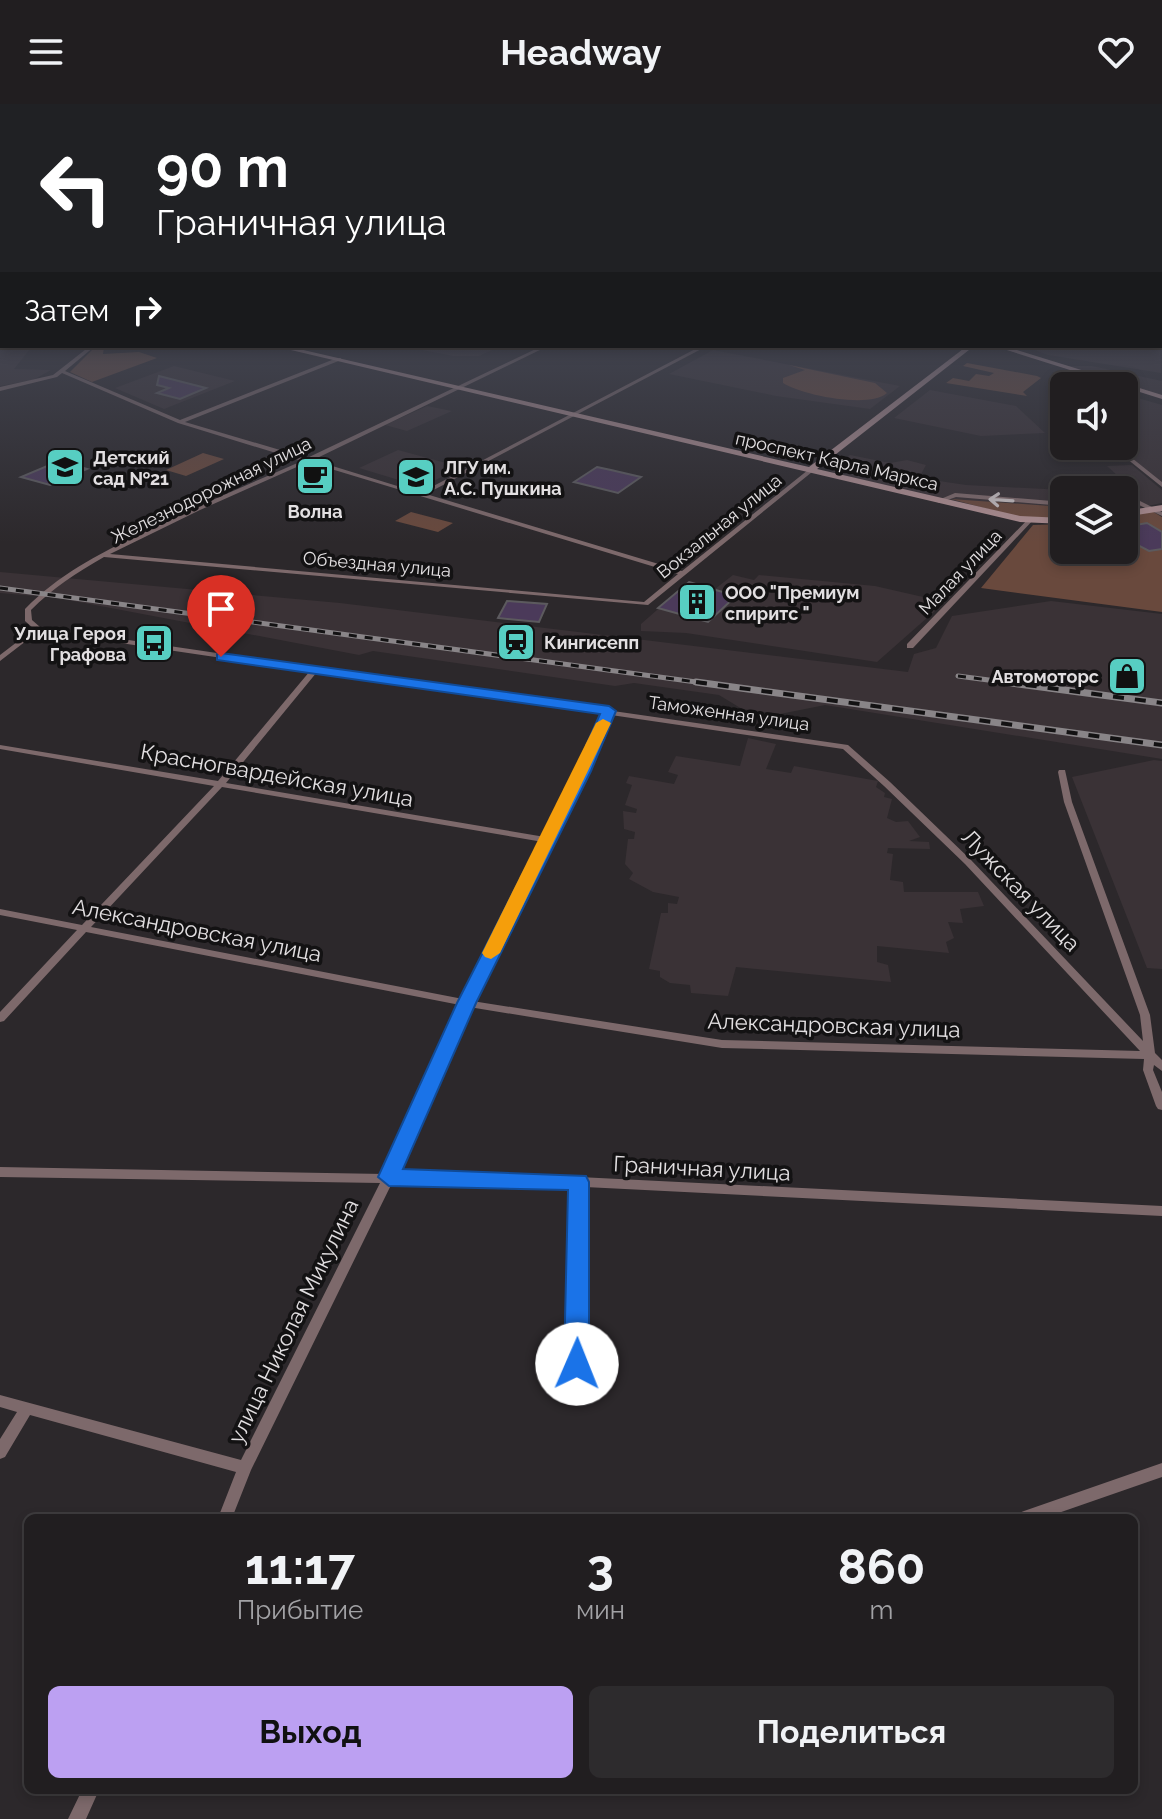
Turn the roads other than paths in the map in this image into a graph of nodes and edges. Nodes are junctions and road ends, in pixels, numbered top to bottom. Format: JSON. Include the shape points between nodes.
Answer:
{"nodes":[{"id":1,"x":22,"y":383,"type":"edge"},
{"id":2,"x":89,"y":383,"type":"edge"},
{"id":3,"x":279,"y":383,"type":"edge"},
{"id":4,"x":438,"y":383,"type":"edge"},
{"id":5,"x":469,"y":383,"type":"edge"},
{"id":6,"x":637,"y":383,"type":"edge"},
{"id":7,"x":923,"y":383,"type":"edge"},
{"id":8,"x":1114,"y":383,"type":"edge"},
{"id":9,"x":459,"y":388,"type":"junction"},
{"id":10,"x":0,"y":389,"type":"edge"},
{"id":11,"x":1138,"y":391,"type":"edge"},
{"id":12,"x":1162,"y":398,"type":"edge"},
{"id":13,"x":578,"y":415,"type":"junction"},
{"id":14,"x":180,"y":422,"type":"junction"},
{"id":15,"x":309,"y":460,"type":"junction"},
{"id":16,"x":1131,"y":460,"type":"edge"},
{"id":17,"x":811,"y":470,"type":"junction"},
{"id":18,"x":1162,"y":485,"type":"edge"},
{"id":19,"x":422,"y":494,"type":"junction"},
{"id":20,"x":940,"y":500,"type":"junction"},
{"id":21,"x":1050,"y":503,"type":"edge"},
{"id":22,"x":1156,"y":508,"type":"edge"},
{"id":23,"x":1162,"y":514,"type":"edge"},
{"id":24,"x":1031,"y":520,"type":"junction"},
{"id":25,"x":1050,"y":520,"type":"edge"},
{"id":26,"x":106,"y":556,"type":"junction"},
{"id":27,"x":684,"y":574,"type":"junction"},
{"id":28,"x":646,"y":604,"type":"joint"},
{"id":29,"x":38,"y":629,"type":"junction"},
{"id":30,"x":910,"y":646,"type":"dead end"},
{"id":31,"x":0,"y":659,"type":"edge"},
{"id":32,"x":316,"y":669,"type":"junction"},
{"id":33,"x":609,"y":711,"type":"junction"},
{"id":34,"x":0,"y":747,"type":"edge"},
{"id":35,"x":845,"y":747,"type":"joint"},
{"id":36,"x":1062,"y":772,"type":"dead end"},
{"id":37,"x":221,"y":783,"type":"junction"},
{"id":38,"x":548,"y":840,"type":"junction"},
{"id":39,"x":0,"y":912,"type":"edge"},
{"id":40,"x":85,"y":929,"type":"junction"},
{"id":41,"x":466,"y":1003,"type":"junction"},
{"id":42,"x":0,"y":1018,"type":"edge"},
{"id":43,"x":1150,"y":1055,"type":"junction"},
{"id":44,"x":1162,"y":1067,"type":"edge"},
{"id":45,"x":1162,"y":1106,"type":"edge"},
{"id":46,"x":0,"y":1172,"type":"edge"},
{"id":47,"x":389,"y":1177,"type":"junction"},
{"id":48,"x":579,"y":1182,"type":"junction"},
{"id":49,"x":1162,"y":1211,"type":"edge"},
{"id":50,"x":577,"y":1364,"type":"dead end"},
{"id":51,"x":0,"y":1401,"type":"edge"},
{"id":52,"x":27,"y":1408,"type":"junction"},
{"id":53,"x":0,"y":1452,"type":"edge"},
{"id":54,"x":245,"y":1468,"type":"junction"},
{"id":55,"x":1162,"y":1470,"type":"edge"},
{"id":56,"x":227,"y":1514,"type":"edge"},
{"id":57,"x":1036,"y":1514,"type":"edge"},
{"id":58,"x":89,"y":1794,"type":"edge"},
{"id":59,"x":77,"y":1819,"type":"edge"}],
"edges":[{"from":1,"to":10,"type":"street"},
{"from":2,"to":14,"type":"street"},
{"from":3,"to":14,"type":"street"},
{"from":4,"to":9,"type":"main road","name":"проспект Карла Маркса"},
{"from":5,"to":9,"type":"street","name":"Железнодорожная улица"},
{"from":6,"to":13,"type":"street"},
{"from":7,"to":17,"type":"main road"},
{"from":8,"to":12,"type":"main road"},
{"from":9,"to":13,"type":"main road","name":"проспект Карла Маркса"},
{"from":9,"to":15,"type":"street","name":"Железнодорожная улица"},
{"from":11,"to":12,"type":"main road"},
{"from":13,"to":17,"type":"main road","name":"проспект Карла Маркса"},
{"from":13,"to":19,"type":"street"},
{"from":14,"to":15,"type":"street"},
{"from":15,"to":19,"type":"street"},
{"from":15,"to":26,"type":"street","name":"Железнодорожная улица"},
{"from":16,"to":18,"type":"street"},
{"from":17,"to":20,"type":"main road","name":"проспект Карла Маркса"},
{"from":17,"to":27,"type":"street","name":"Вокзальная улица"},
{"from":19,"to":27,"type":"street"},
{"from":21,"to":20,"type":"street","one_way":true,"via":[[955,495]]},
{"from":20,"to":24,"type":"main road","name":"проспект Карла Маркса"},
{"from":22,"to":23,"type":"street"},
{"from":24,"to":25,"type":"main road","name":"проспект Карла Маркса"},
{"from":24,"to":30,"type":"street","name":"Малая улица"},
{"from":26,"to":28,"type":"street","name":"Объездная улица"},
{"from":26,"to":29,"type":"street","name":"Железнодорожная улица","via":[[35,597],[27,610]]},
{"from":27,"to":28,"type":"street","name":"Вокзальная улица"},
{"from":29,"to":31,"type":"street"},
{"from":29,"to":32,"type":"street","name":"Таможенная улица"},
{"from":32,"to":33,"type":"street","name":"Таможенная улица"},
{"from":32,"to":37,"type":"street"},
{"from":33,"to":35,"type":"street","name":"Таможенная улица"},
{"from":33,"to":38,"type":"street","name":"улица Николая Микулина"},
{"from":34,"to":37,"type":"street","name":"Красногвардейская улица"},
{"from":35,"to":43,"type":"street","name":"Лужская улица","via":[[887,781],[992,887]]},
{"from":36,"to":43,"type":"street","via":[[1068,802],[1145,1015]]},
{"from":37,"to":38,"type":"street","name":"Красногвардейская улица"},
{"from":37,"to":40,"type":"street"},
{"from":38,"to":41,"type":"street","name":"улица Николая Микулина"},
{"from":39,"to":40,"type":"street","name":"Александровская улица"},
{"from":40,"to":41,"type":"street","name":"Александровская улица"},
{"from":40,"to":42,"type":"street"},
{"from":41,"to":43,"type":"street","name":"Александровская улица","via":[[722,1044]]},
{"from":41,"to":47,"type":"street","name":"улица Николая Микулина"},
{"from":43,"to":44,"type":"street","name":"Лужская улица"},
{"from":43,"to":45,"type":"street","via":[[1148,1070]]},
{"from":46,"to":47,"type":"street","name":"Граничная улица"},
{"from":47,"to":48,"type":"street","name":"Граничная улица"},
{"from":47,"to":54,"type":"street","name":"улица Николая Микулина"},
{"from":48,"to":49,"type":"street","name":"Граничная улица"},
{"from":48,"to":50,"type":"street"},
{"from":51,"to":52,"type":"street"},
{"from":52,"to":53,"type":"street"},
{"from":52,"to":54,"type":"street"},
{"from":54,"to":56,"type":"street","name":"улица Николая Микулина"},
{"from":55,"to":57,"type":"street"},
{"from":58,"to":59,"type":"street"}]}
